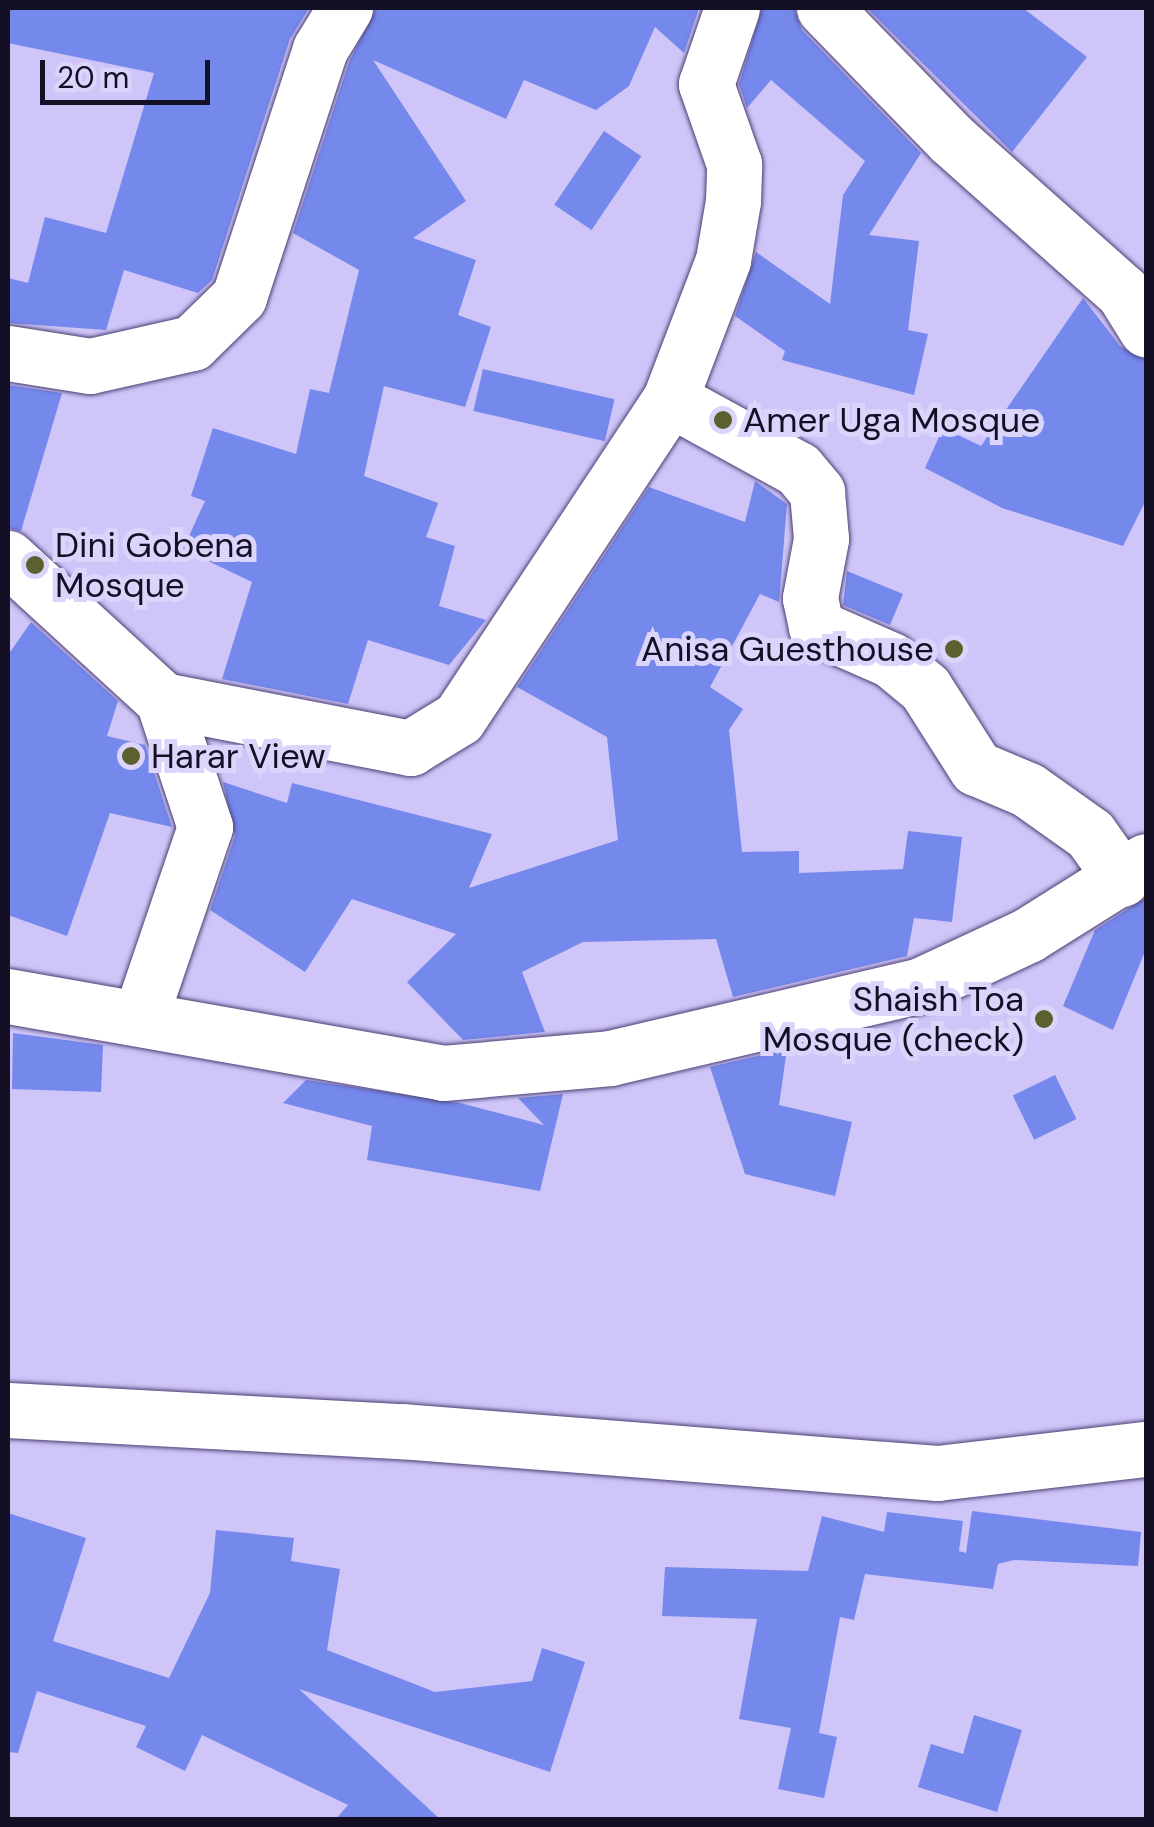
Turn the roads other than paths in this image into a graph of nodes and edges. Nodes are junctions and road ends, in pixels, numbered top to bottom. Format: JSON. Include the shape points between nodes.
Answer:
{"nodes":[{"id":1,"x":345,"y":8,"type":"edge"},
{"id":2,"x":732,"y":8,"type":"edge"},
{"id":3,"x":824,"y":8,"type":"edge"},
{"id":4,"x":1146,"y":329,"type":"edge"},
{"id":5,"x":8,"y":353,"type":"edge"},
{"id":6,"x":670,"y":400,"type":"junction"},
{"id":7,"x":8,"y":558,"type":"edge"},
{"id":8,"x":163,"y":700,"type":"junction"},
{"id":9,"x":1134,"y":870,"type":"edge"},
{"id":10,"x":8,"y":996,"type":"edge"},
{"id":11,"x":141,"y":1015,"type":"junction"},
{"id":12,"x":8,"y":1410,"type":"edge"},
{"id":13,"x":1146,"y":1449,"type":"edge"}],
"edges":[{"from":1,"to":5,"type":"street","via":[[320,49],[239,297],[192,344],[90,366]]},
{"from":2,"to":6,"type":"street","via":[[706,84],[734,164],[733,201],[723,260]]},
{"from":3,"to":4,"type":"street","via":[[951,140],[1124,292]]},
{"from":6,"to":8,"type":"street","via":[[459,718],[410,748]]},
{"from":6,"to":9,"type":"street","via":[[798,469],[817,492],[821,539],[810,598],[816,627],[914,679],[976,768],[1028,790]]},
{"from":7,"to":8,"type":"street"},
{"from":8,"to":11,"type":"street","via":[[205,827]]},
{"from":9,"to":11,"type":"street","via":[[1028,936],[921,985],[610,1058],[443,1073]]},
{"from":10,"to":11,"type":"street"},
{"from":12,"to":13,"type":"street","via":[[401,1431],[937,1473]]}]}
